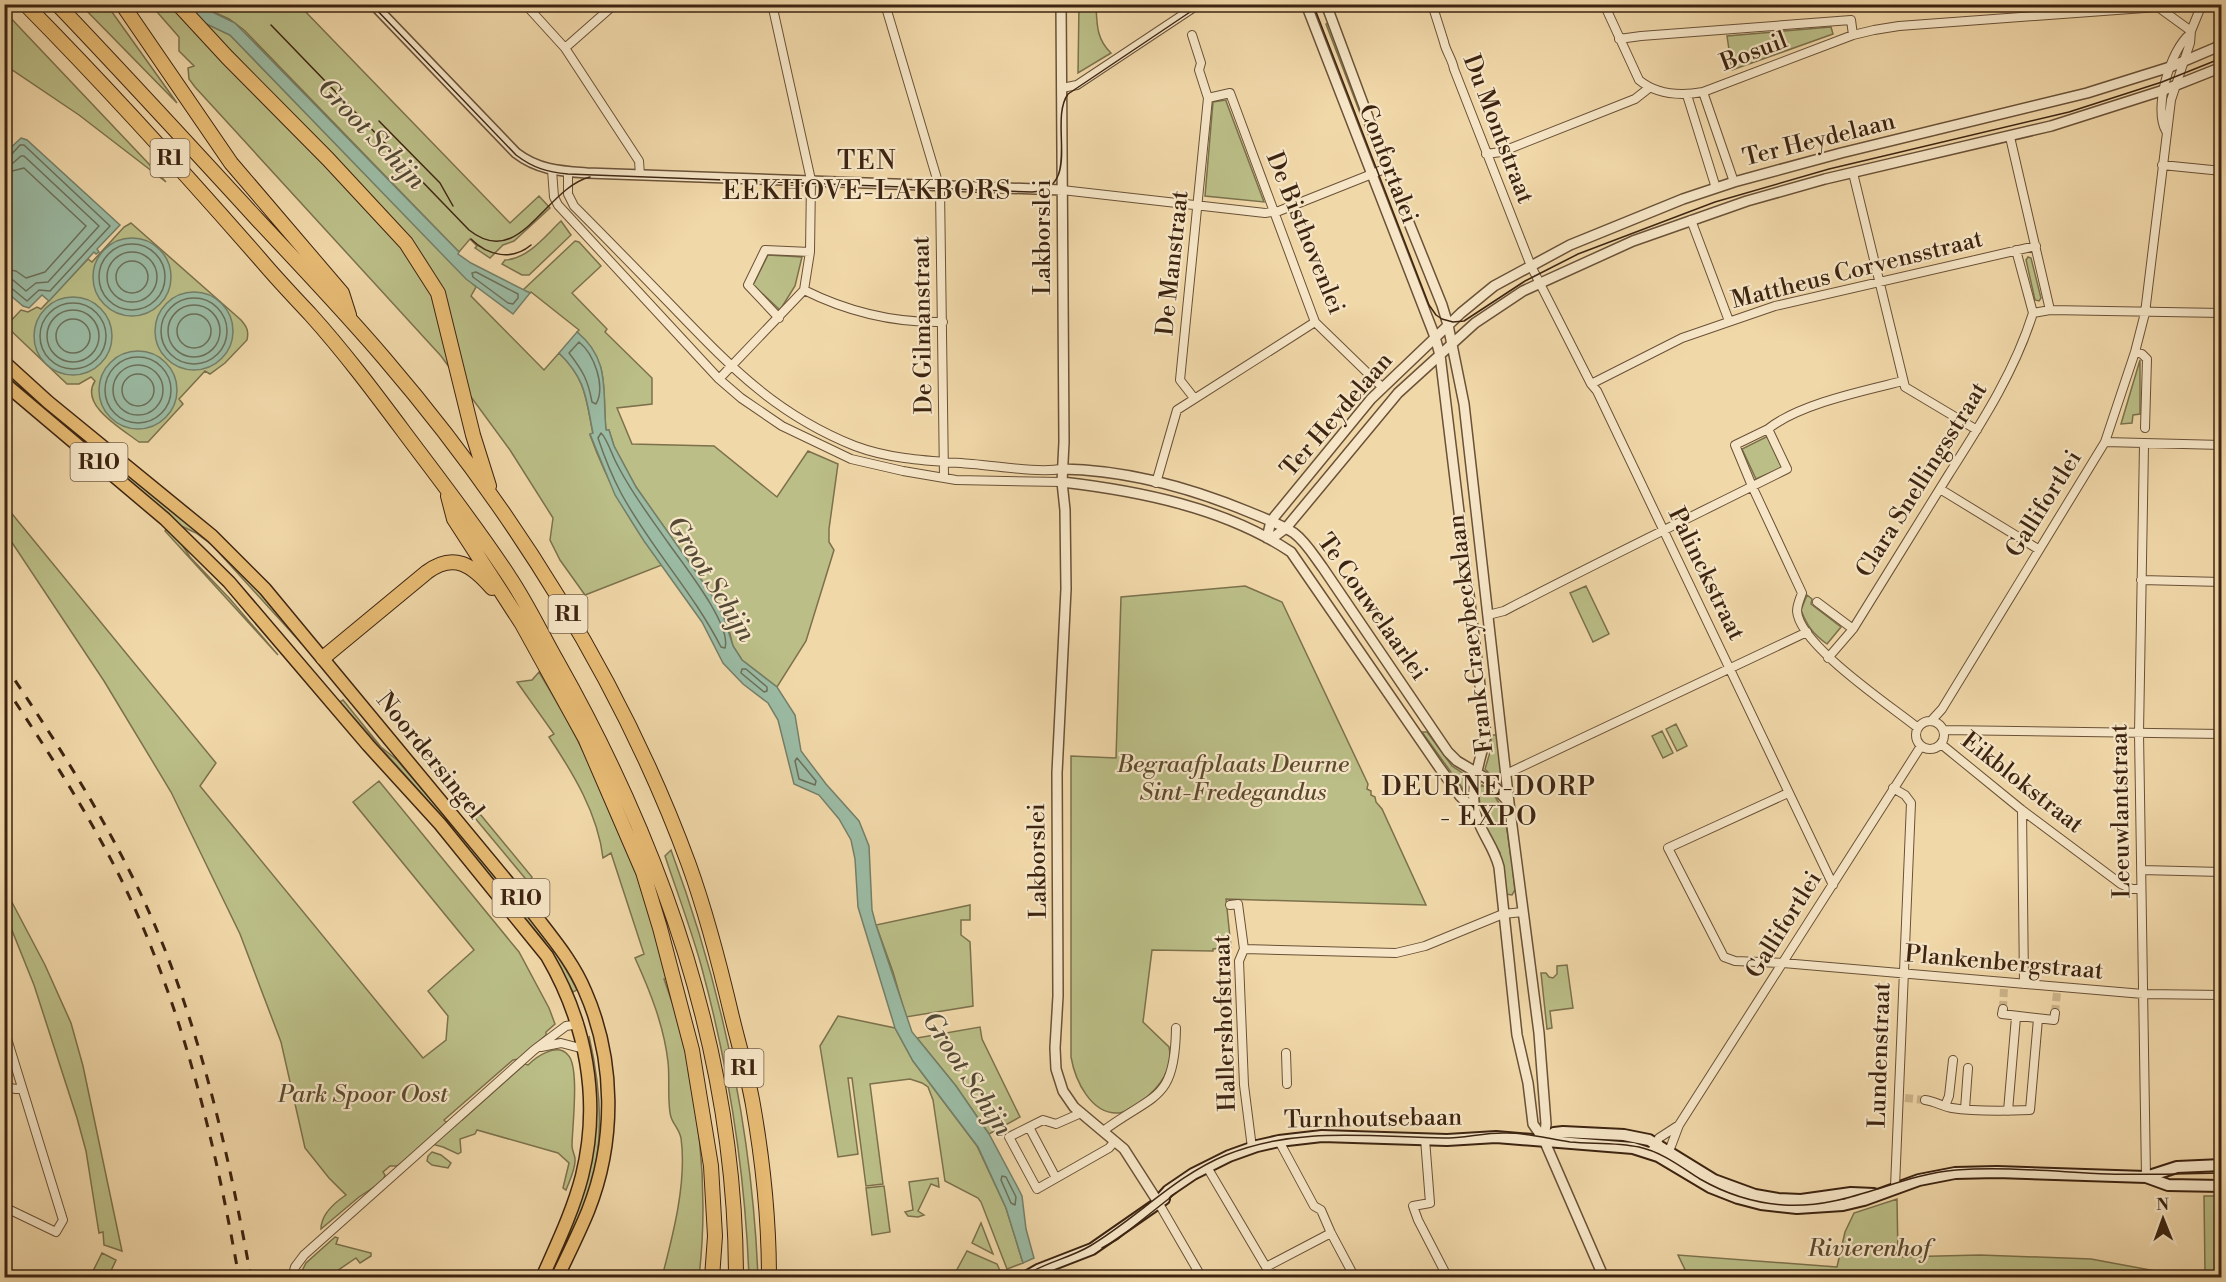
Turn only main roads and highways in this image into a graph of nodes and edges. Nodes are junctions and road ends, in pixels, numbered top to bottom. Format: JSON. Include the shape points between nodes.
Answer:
{"nodes":[{"id":1,"x":25,"y":4,"type":"edge"},
{"id":2,"x":57,"y":4,"type":"edge"},
{"id":3,"x":122,"y":4,"type":"edge"},
{"id":4,"x":178,"y":4,"type":"edge"},
{"id":5,"x":350,"y":320,"type":"junction"},
{"id":6,"x":4,"y":362,"type":"edge"},
{"id":7,"x":4,"y":383,"type":"edge"},
{"id":8,"x":447,"y":488,"type":"junction"},
{"id":9,"x":493,"y":499,"type":"junction"},
{"id":10,"x":522,"y":624,"type":"junction"},
{"id":11,"x":323,"y":658,"type":"junction"},
{"id":12,"x":307,"y":672,"type":"junction"},
{"id":13,"x":2222,"y":1165,"type":"edge"},
{"id":14,"x":2146,"y":1177,"type":"junction"},
{"id":15,"x":2222,"y":1186,"type":"edge"},
{"id":16,"x":1025,"y":1277,"type":"edge"},
{"id":17,"x":542,"y":1278,"type":"edge"},
{"id":18,"x":557,"y":1278,"type":"edge"},
{"id":19,"x":712,"y":1278,"type":"edge"},
{"id":20,"x":736,"y":1278,"type":"edge"},
{"id":21,"x":769,"y":1278,"type":"edge"}],
"edges":[{"from":1,"to":8,"type":"highway","number":"R1","via":[[311,315]]},
{"from":2,"to":5,"type":"highway","number":"R1"},
{"from":3,"to":5,"type":"highway","via":[[231,163],[342,294]]},
{"from":4,"to":9,"type":"highway","number":"R1","via":[[406,243],[438,293],[472,435]]},
{"from":5,"to":9,"type":"highway","number":"R1","via":[[386,360]]},
{"from":6,"to":11,"type":"main road","name":"Noordersingel","number":"R10","via":[[213,536],[266,589]]},
{"from":7,"to":12,"type":"main road","name":"Noordersingel","number":"R10","via":[[191,544]]},
{"from":8,"to":10,"type":"highway","via":[[454,519]]},
{"from":8,"to":20,"type":"highway","number":"R1","via":[[512,580],[567,679],[613,765],[658,876],[681,940],[712,1059],[726,1137]]},
{"from":9,"to":21,"type":"highway","number":"R1","via":[[543,572],[597,664],[642,751],[689,865],[716,948],[753,1104],[764,1190]]},
{"from":10,"to":11,"type":"highway","via":[[480,575],[464,564],[443,562]]},
{"from":10,"to":19,"type":"highway","via":[[585,738],[643,872],[660,928],[692,1050],[710,1153],[715,1210]]},
{"from":11,"to":12,"type":"main road"},
{"from":11,"to":18,"type":"main road","name":"Noordersingel","number":"R10","via":[[534,914],[565,954],[585,990],[606,1075],[606,1143],[588,1211]]},
{"from":12,"to":17,"type":"main road","name":"Noordersingel","number":"R10","via":[[440,824],[547,956],[579,1024],[591,1105],[584,1165],[567,1222]]},
{"from":13,"to":14,"type":"main road","name":"Turnhoutsebaan","via":[[2177,1167]]},
{"from":14,"to":15,"type":"main road","name":"Turnhoutsebaan","via":[[2168,1185]]},
{"from":14,"to":16,"type":"main road","name":"Turnhoutsebaan","via":[[1976,1172],[1931,1176],[1875,1194],[1801,1200],[1755,1195],[1713,1180],[1654,1148],[1496,1137],[1335,1136],[1279,1141],[1207,1167],[1170,1189],[1107,1240]]}]}
